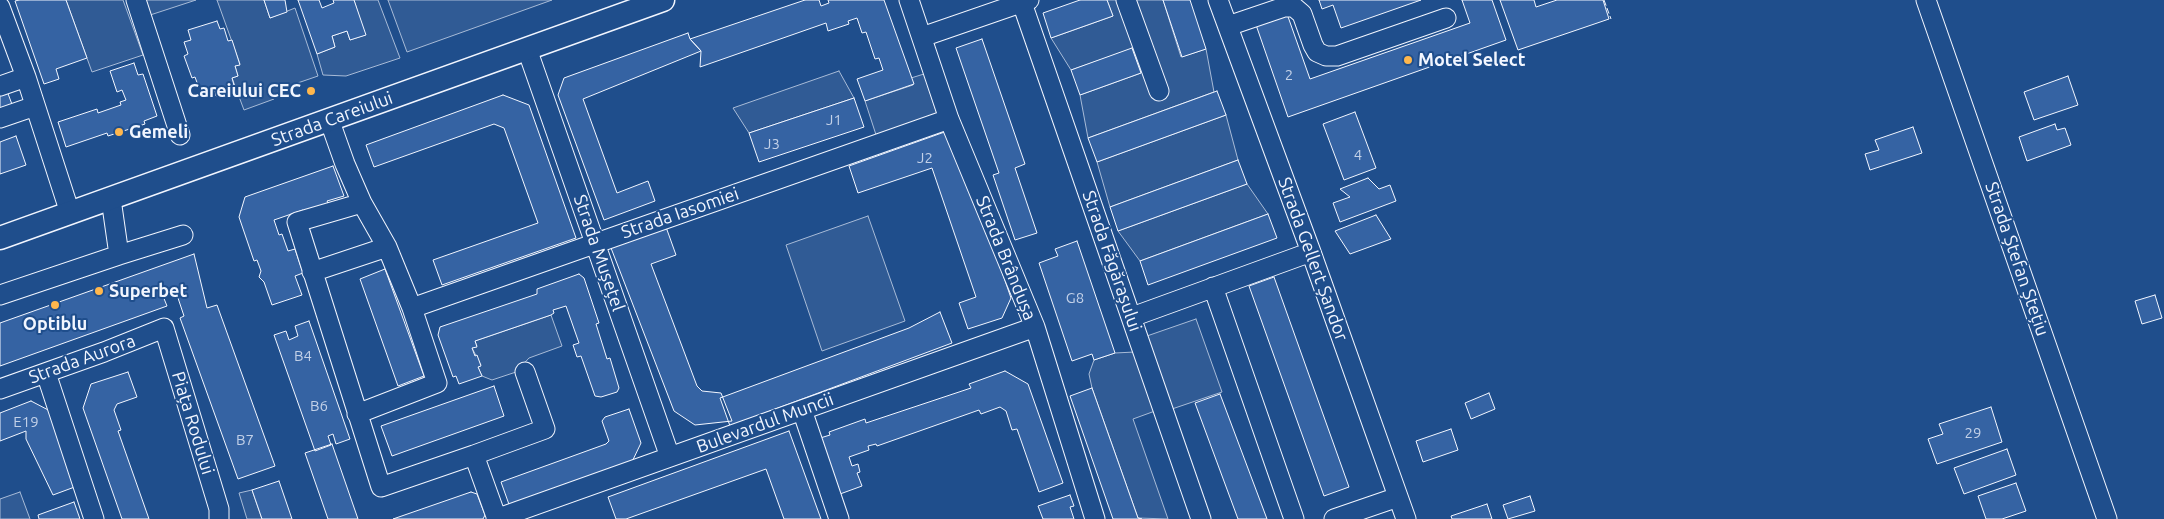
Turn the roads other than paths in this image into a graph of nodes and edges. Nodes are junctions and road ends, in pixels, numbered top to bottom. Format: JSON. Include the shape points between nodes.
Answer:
{"nodes":[{"id":1,"x":136,"y":0,"type":"edge"},
{"id":2,"x":664,"y":0,"type":"edge"},
{"id":3,"x":909,"y":0,"type":"edge"},
{"id":4,"x":1126,"y":0,"type":"edge"},
{"id":5,"x":1218,"y":0,"type":"edge"},
{"id":6,"x":1926,"y":0,"type":"edge"},
{"id":7,"x":1026,"y":1,"type":"edge"},
{"id":8,"x":0,"y":7,"type":"edge"},
{"id":9,"x":1446,"y":18,"type":"dead end"},
{"id":10,"x":1228,"y":26,"type":"junction"},
{"id":11,"x":922,"y":37,"type":"junction"},
{"id":12,"x":527,"y":49,"type":"junction"},
{"id":13,"x":26,"y":77,"type":"junction"},
{"id":14,"x":0,"y":86,"type":"edge"},
{"id":15,"x":1159,"y":91,"type":"dead end"},
{"id":16,"x":35,"y":106,"type":"junction"},
{"id":17,"x":0,"y":118,"type":"edge"},
{"id":18,"x":329,"y":119,"type":"junction"},
{"id":19,"x":949,"y":119,"type":"junction"},
{"id":20,"x":180,"y":136,"type":"dead end"},
{"id":21,"x":111,"y":198,"type":"junction"},
{"id":22,"x":362,"y":203,"type":"junction"},
{"id":23,"x":70,"y":213,"type":"junction"},
{"id":24,"x":183,"y":235,"type":"dead end"},
{"id":25,"x":0,"y":238,"type":"edge"},
{"id":26,"x":595,"y":243,"type":"junction"},
{"id":27,"x":387,"y":247,"type":"junction"},
{"id":28,"x":1311,"y":252,"type":"junction"},
{"id":29,"x":119,"y":255,"type":"junction"},
{"id":30,"x":312,"y":272,"type":"junction"},
{"id":31,"x":1213,"y":287,"type":"junction"},
{"id":32,"x":0,"y":295,"type":"edge"},
{"id":33,"x":412,"y":308,"type":"junction"},
{"id":34,"x":1132,"y":317,"type":"junction"},
{"id":35,"x":1035,"y":327,"type":"junction"},
{"id":36,"x":164,"y":328,"type":"joint"},
{"id":37,"x":525,"y":372,"type":"dead end"},
{"id":38,"x":46,"y":373,"type":"junction"},
{"id":39,"x":0,"y":389,"type":"edge"},
{"id":40,"x":802,"y":410,"type":"junction"},
{"id":41,"x":357,"y":414,"type":"junction"},
{"id":42,"x":474,"y":455,"type":"junction"},
{"id":43,"x":670,"y":457,"type":"junction"},
{"id":44,"x":1398,"y":497,"type":"junction"},
{"id":45,"x":94,"y":519,"type":"edge"},
{"id":46,"x":219,"y":519,"type":"edge"},
{"id":47,"x":497,"y":519,"type":"edge"},
{"id":48,"x":839,"y":519,"type":"edge"},
{"id":49,"x":1095,"y":519,"type":"edge"},
{"id":50,"x":1201,"y":519,"type":"edge"},
{"id":51,"x":1294,"y":519,"type":"edge"},
{"id":52,"x":1334,"y":519,"type":"edge"},
{"id":53,"x":1406,"y":519,"type":"edge"},
{"id":54,"x":2107,"y":519,"type":"edge"}],
"edges":[{"from":1,"to":20,"type":"street"},
{"from":2,"to":12,"type":"main road","name":"Strada Careiului"},
{"from":3,"to":11,"type":"street","name":"Strada Brândușa"},
{"from":4,"to":15,"type":"street"},
{"from":5,"to":10,"type":"street","name":"Strada Gellert Șandor"},
{"from":6,"to":54,"type":"street","name":"Strada Ștefan Ștețiu"},
{"from":7,"to":11,"type":"street","name":"Strada Făgărașului"},
{"from":7,"to":34,"type":"street","name":"Strada Făgărașului"},
{"from":8,"to":13,"type":"street"},
{"from":9,"to":10,"type":"street","via":[[1337,56],[1317,52],[1302,14],[1294,7],[1284,7]]},
{"from":10,"to":28,"type":"street","name":"Strada Gellert Șandor"},
{"from":11,"to":19,"type":"street","name":"Strada Brândușa"},
{"from":12,"to":18,"type":"main road","name":"Strada Careiului"},
{"from":12,"to":26,"type":"street","name":"Strada Mușețel"},
{"from":13,"to":14,"type":"street"},
{"from":13,"to":16,"type":"street"},
{"from":16,"to":17,"type":"street"},
{"from":16,"to":23,"type":"street"},
{"from":18,"to":21,"type":"main road","name":"Strada Careiului"},
{"from":18,"to":22,"type":"street"},
{"from":19,"to":26,"type":"street","name":"Strada Iasomiei"},
{"from":19,"to":35,"type":"street","name":"Strada Brândușa"},
{"from":21,"to":23,"type":"main road","name":"Strada Careiului"},
{"from":21,"to":29,"type":"street"},
{"from":22,"to":27,"type":"street"},
{"from":22,"to":30,"type":"street","via":[[296,222]]},
{"from":23,"to":25,"type":"main road","name":"Strada Careiului"},
{"from":24,"to":29,"type":"street"},
{"from":26,"to":33,"type":"street","name":"Strada Iasomiei"},
{"from":26,"to":43,"type":"street","name":"Strada Mușețel"},
{"from":27,"to":30,"type":"street"},
{"from":27,"to":33,"type":"street"},
{"from":28,"to":31,"type":"street"},
{"from":28,"to":44,"type":"street","name":"Strada Gellert Șandor"},
{"from":29,"to":32,"type":"street"},
{"from":30,"to":41,"type":"street"},
{"from":31,"to":34,"type":"street"},
{"from":31,"to":51,"type":"street"},
{"from":33,"to":41,"type":"street","via":[[437,383]]},
{"from":34,"to":50,"type":"street","name":"Strada Făgărașului"},
{"from":35,"to":40,"type":"street","name":"Bulevardul Muncii"},
{"from":35,"to":49,"type":"street","name":"Strada Brândușa"},
{"from":36,"to":38,"type":"street","name":"Strada Aurora"},
{"from":36,"to":46,"type":"street","name":"Piața Rodului","via":[[219,509]]},
{"from":37,"to":42,"type":"street","via":[[546,429]]},
{"from":38,"to":39,"type":"street","name":"Strada Aurora"},
{"from":38,"to":45,"type":"street"},
{"from":40,"to":43,"type":"street","name":"Bulevardul Muncii"},
{"from":40,"to":48,"type":"street"},
{"from":41,"to":42,"type":"street","via":[[381,487]]},
{"from":42,"to":47,"type":"street"},
{"from":43,"to":47,"type":"street","name":"Bulevardul Muncii"},
{"from":44,"to":52,"type":"street"},
{"from":44,"to":53,"type":"street","name":"Strada Gellert Șandor"}]}
